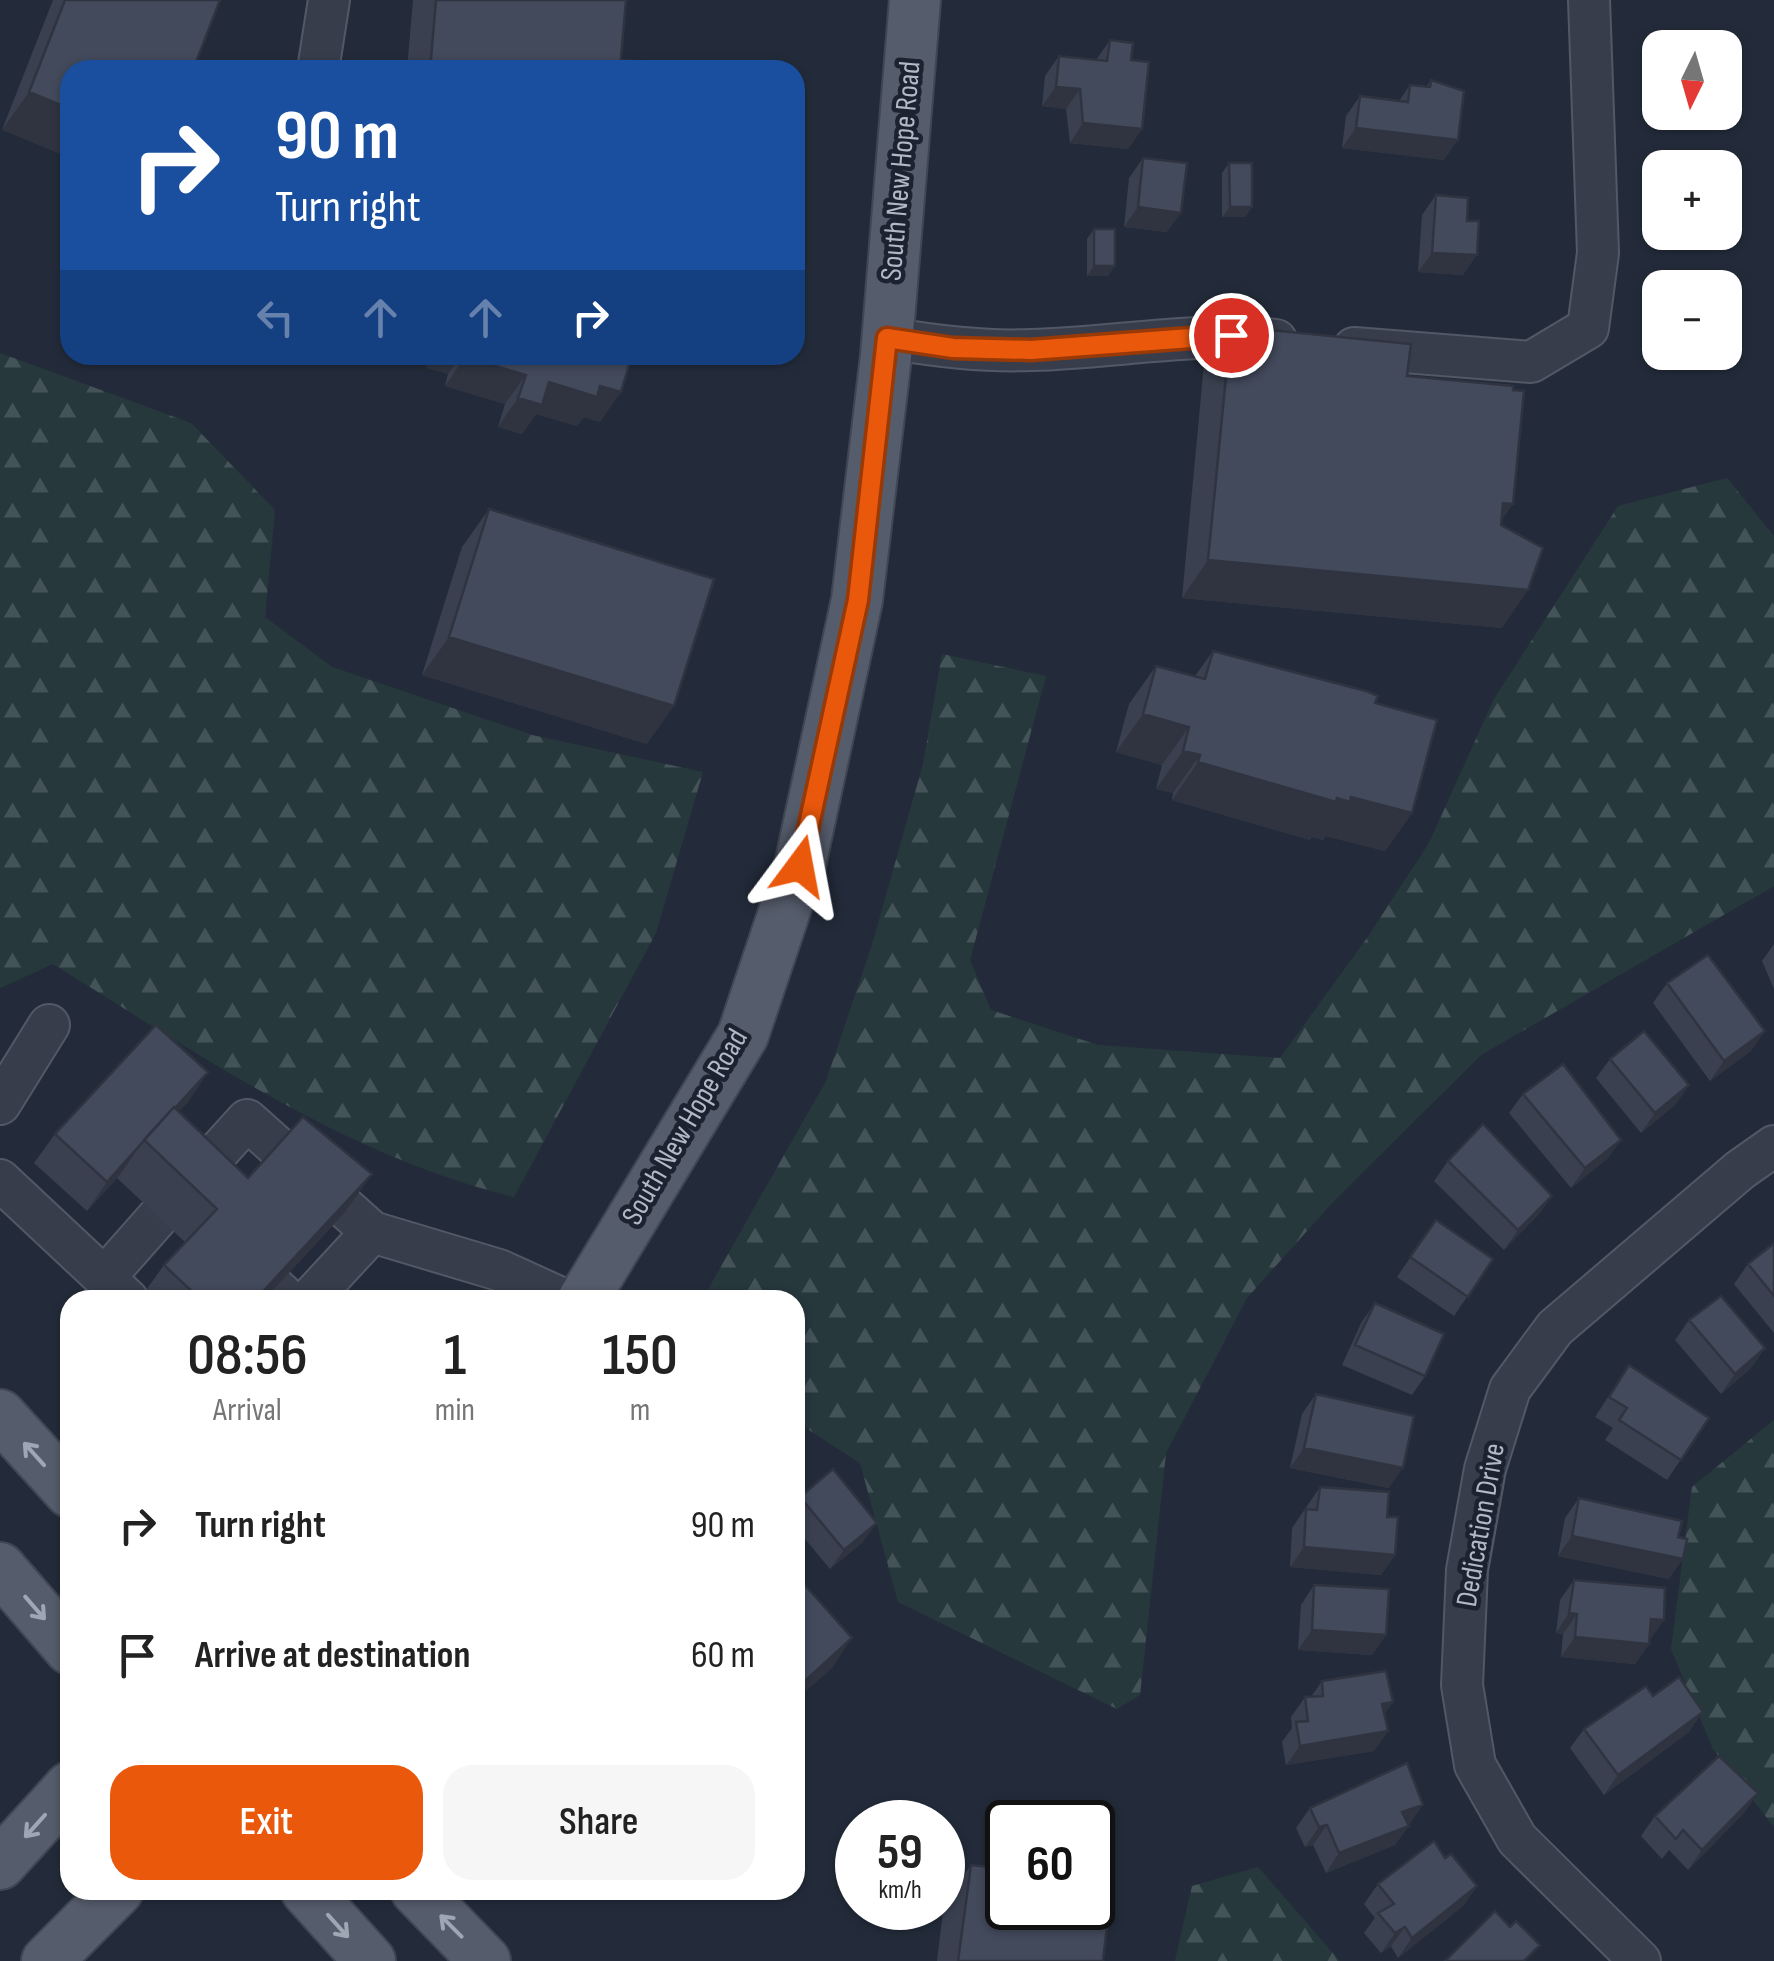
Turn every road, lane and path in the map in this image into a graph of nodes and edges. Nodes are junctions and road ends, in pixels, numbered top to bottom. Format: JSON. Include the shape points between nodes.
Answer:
{"nodes":[{"id":1,"x":329,"y":0,"type":"edge"},
{"id":2,"x":915,"y":0,"type":"edge"},
{"id":3,"x":1589,"y":0,"type":"edge"},
{"id":4,"x":320,"y":60,"type":"edge"},
{"id":5,"x":887,"y":338,"type":"junction"},
{"id":6,"x":49,"y":1025,"type":"dead end"},
{"id":7,"x":0,"y":1104,"type":"edge"},
{"id":8,"x":1774,"y":1146,"type":"edge"},
{"id":9,"x":0,"y":1180,"type":"edge"},
{"id":10,"x":188,"y":1185,"type":"edge"},
{"id":11,"x":372,"y":1232,"type":"junction"},
{"id":12,"x":165,"y":1274,"type":"dead end"},
{"id":13,"x":116,"y":1289,"type":"edge"},
{"id":14,"x":296,"y":1290,"type":"edge"},
{"id":15,"x":543,"y":1290,"type":"edge"},
{"id":16,"x":589,"y":1290,"type":"edge"},
{"id":17,"x":0,"y":1415,"type":"edge"},
{"id":18,"x":60,"y":1481,"type":"edge"},
{"id":19,"x":0,"y":1568,"type":"edge"},
{"id":20,"x":60,"y":1637,"type":"edge"},
{"id":21,"x":60,"y":1799,"type":"edge"},
{"id":22,"x":0,"y":1864,"type":"edge"},
{"id":23,"x":108,"y":1900,"type":"edge"},
{"id":24,"x":315,"y":1900,"type":"edge"},
{"id":25,"x":426,"y":1900,"type":"edge"},
{"id":26,"x":47,"y":1961,"type":"edge"},
{"id":27,"x":370,"y":1961,"type":"edge"},
{"id":28,"x":486,"y":1961,"type":"edge"},
{"id":29,"x":1640,"y":1961,"type":"edge"}],
"edges":[{"from":1,"to":4,"type":"street"},
{"from":2,"to":5,"type":"main road","name":"South New Hope Road"},
{"from":3,"to":5,"type":"street","via":[[1598,253],[1588,328],[1531,362],[1231,335],[1031,350]]},
{"from":5,"to":16,"type":"main road","name":"South New Hope Road","via":[[858,600],[800,866],[743,1035]]},
{"from":6,"to":7,"type":"street"},
{"from":8,"to":29,"type":"street","name":"Dedication Drive","via":[[1555,1328],[1510,1389],[1485,1469],[1467,1570],[1462,1685],[1475,1765],[1518,1839]]},
{"from":9,"to":13,"type":"street"},
{"from":10,"to":11,"type":"street","via":[[232,1159],[247,1120]]},
{"from":11,"to":14,"type":"street","via":[[331,1252]]},
{"from":11,"to":15,"type":"street"},
{"from":12,"to":13,"type":"street","via":[[146,1231]]},
{"from":18,"to":17,"type":"main road","one_way":true},
{"from":19,"to":20,"type":"main road","one_way":true},
{"from":21,"to":22,"type":"main road","one_way":true},
{"from":23,"to":26,"type":"main road"},
{"from":24,"to":27,"type":"main road","one_way":true},
{"from":28,"to":25,"type":"main road","one_way":true}]}
